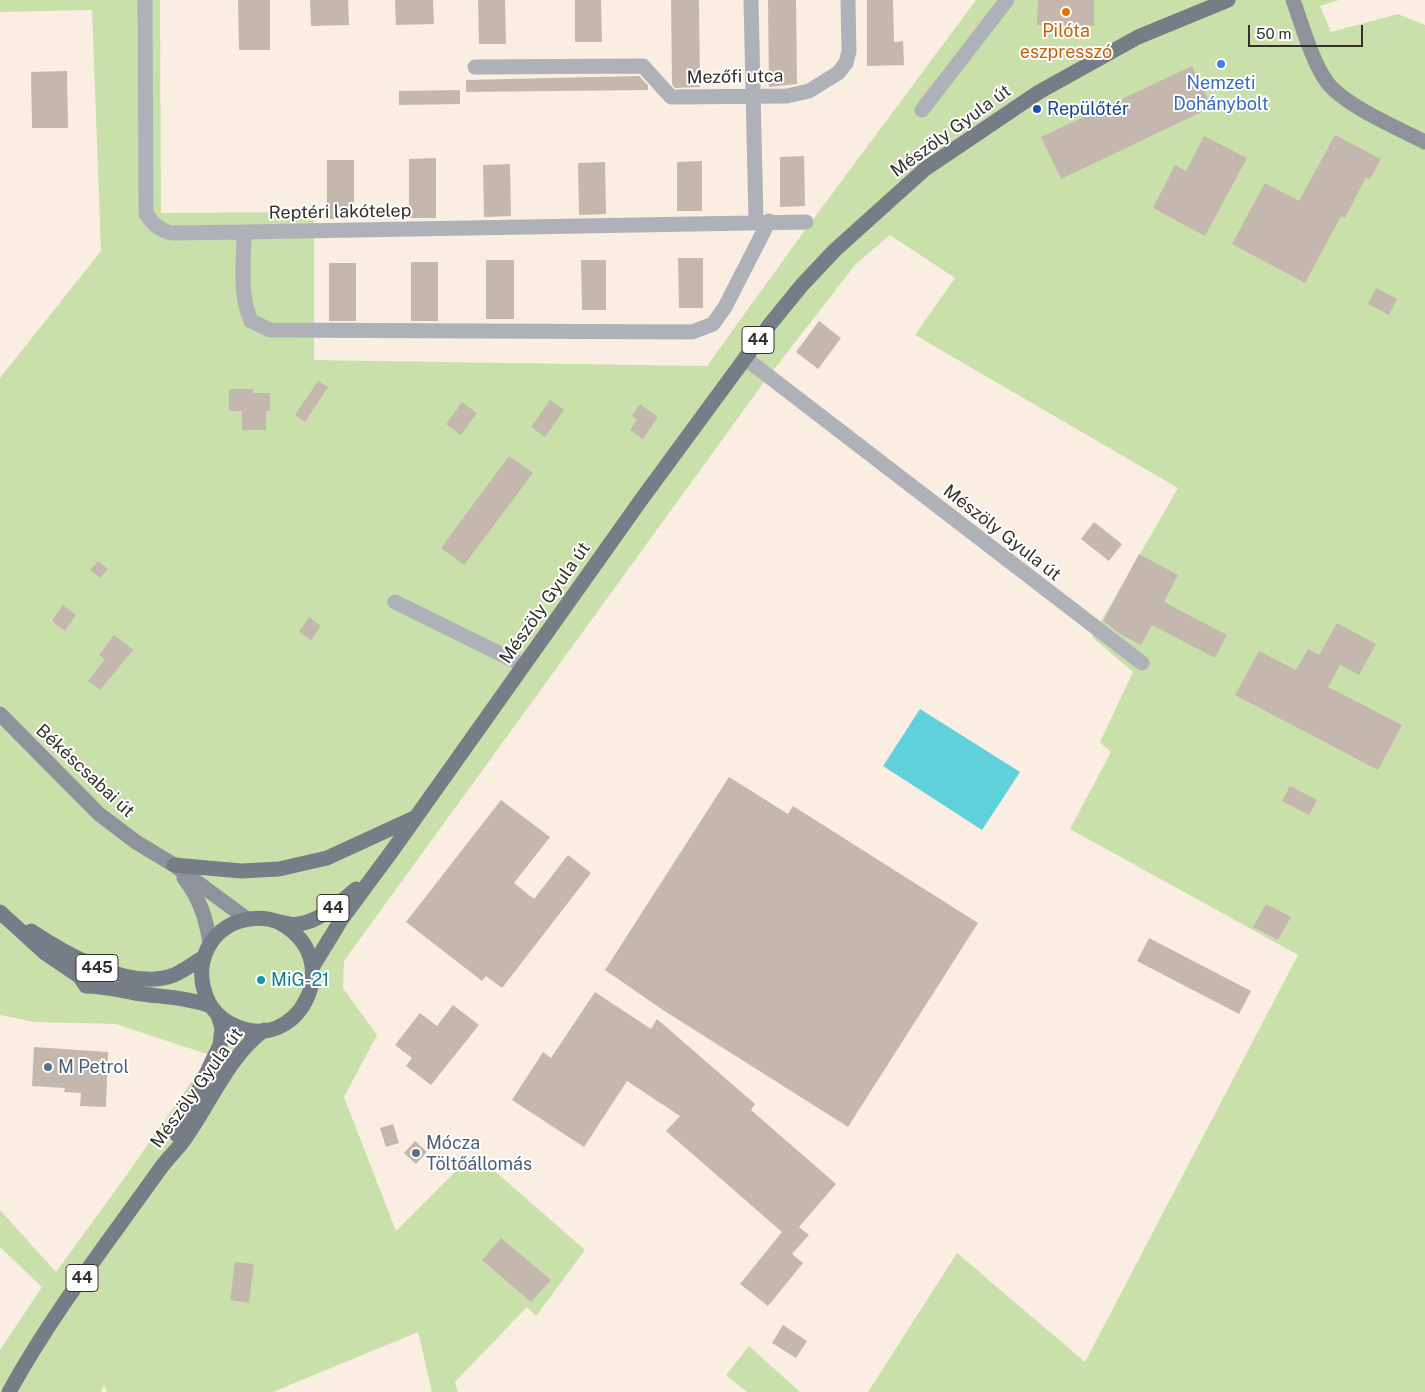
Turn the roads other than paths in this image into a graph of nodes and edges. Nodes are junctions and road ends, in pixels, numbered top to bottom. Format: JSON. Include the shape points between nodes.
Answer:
{"nodes":[{"id":1,"x":145,"y":0,"type":"edge"},
{"id":2,"x":751,"y":0,"type":"edge"},
{"id":3,"x":848,"y":0,"type":"edge"},
{"id":4,"x":1007,"y":0,"type":"edge"},
{"id":5,"x":1228,"y":0,"type":"edge"},
{"id":6,"x":1294,"y":0,"type":"edge"},
{"id":7,"x":475,"y":67,"type":"dead end"},
{"id":8,"x":753,"y":96,"type":"junction"},
{"id":9,"x":922,"y":110,"type":"dead end"},
{"id":10,"x":1425,"y":142,"type":"edge"},
{"id":11,"x":763,"y":222,"type":"junction"},
{"id":12,"x":806,"y":222,"type":"dead end"},
{"id":13,"x":244,"y":232,"type":"junction"},
{"id":14,"x":745,"y":358,"type":"junction"},
{"id":15,"x":395,"y":602,"type":"dead end"},
{"id":16,"x":1142,"y":663,"type":"dead end"},
{"id":17,"x":523,"y":666,"type":"junction"},
{"id":18,"x":0,"y":714,"type":"edge"},
{"id":19,"x":415,"y":818,"type":"junction"},
{"id":20,"x":174,"y":865,"type":"junction"},
{"id":21,"x":378,"y":870,"type":"junction"},
{"id":22,"x":0,"y":911,"type":"edge"},
{"id":23,"x":247,"y":919,"type":"junction"},
{"id":24,"x":278,"y":922,"type":"junction"},
{"id":25,"x":210,"y":943,"type":"junction"},
{"id":26,"x":204,"y":957,"type":"junction"},
{"id":27,"x":313,"y":966,"type":"junction"},
{"id":28,"x":215,"y":1011,"type":"junction"},
{"id":29,"x":264,"y":1030,"type":"junction"},
{"id":30,"x":161,"y":1168,"type":"junction"},
{"id":31,"x":9,"y":1392,"type":"edge"}],
"edges":[{"from":1,"to":13,"type":"street","name":"Reptéri lakótelep","via":[[146,214],[154,225],[172,233]]},
{"from":2,"to":8,"type":"street"},
{"from":3,"to":8,"type":"street","name":"Mezőfi utca","via":[[849,51],[846,63],[838,73],[808,91],[788,96]]},
{"from":4,"to":9,"type":"street"},
{"from":5,"to":14,"type":"main road","name":"Mészöly Gyula út","number":"44","via":[[1138,36],[1090,62],[1039,92],[925,169],[835,250]]},
{"from":6,"to":10,"type":"street","via":[[1327,83],[1346,99]]},
{"from":7,"to":8,"type":"street","name":"Mezőfi utca","via":[[643,66],[671,97]]},
{"from":8,"to":11,"type":"street"},
{"from":11,"to":12,"type":"street","name":"Reptéri lakótelep"},
{"from":11,"to":13,"type":"street","name":"Reptéri lakótelep"},
{"from":11,"to":13,"type":"street","via":[[724,307],[713,324],[692,332],[270,330],[251,321],[246,310]]},
{"from":14,"to":16,"type":"street","name":"Mészöly Gyula út"},
{"from":14,"to":17,"type":"main road","name":"Mészöly Gyula út","number":"44"},
{"from":15,"to":17,"type":"street"},
{"from":17,"to":19,"type":"main road","name":"Mészöly Gyula út","number":"44"},
{"from":18,"to":20,"type":"street","name":"Békéscsabai út","via":[[99,814]]},
{"from":19,"to":20,"type":"main road","via":[[327,858],[279,868],[241,871]]},
{"from":19,"to":21,"type":"main road","name":"Mészöly Gyula út","number":"44"},
{"from":20,"to":23,"type":"street","name":"Békéscsabai út"},
{"from":20,"to":25,"type":"street","name":"Békéscsabai út","via":[[199,900]]},
{"from":21,"to":24,"type":"main road","name":"Mészöly Gyula út","number":"44","via":[[330,911],[298,924]]},
{"from":21,"to":27,"type":"main road","name":"Mészöly Gyula út","number":"44","via":[[336,927]]},
{"from":22,"to":26,"type":"main road","number":"445","via":[[66,953],[96,968],[128,976],[167,976]]},
{"from":22,"to":28,"type":"main road","number":"445","via":[[45,953],[79,976],[86,986],[177,998]]},
{"from":23,"to":24,"type":"main road","name":"Mészöly Gyula út","number":"44"},
{"from":23,"to":25,"type":"main road","name":"Mészöly Gyula út","number":"44","via":[[226,927]]},
{"from":24,"to":27,"type":"main road","name":"Mészöly Gyula út","number":"44","via":[[299,936]]},
{"from":25,"to":26,"type":"main road","name":"Mészöly Gyula út","number":"44"},
{"from":26,"to":28,"type":"main road","name":"Mészöly Gyula út","number":"44","via":[[202,986]]},
{"from":27,"to":29,"type":"main road","name":"Mészöly Gyula út","number":"44","via":[[310,993],[299,1012],[284,1024]]},
{"from":28,"to":29,"type":"main road","name":"Mészöly Gyula út","number":"44","via":[[235,1026]]},
{"from":28,"to":30,"type":"main road","name":"Mészöly Gyula út","number":"44","via":[[222,1028],[220,1045]]},
{"from":29,"to":30,"type":"main road","name":"Mészöly Gyula út","number":"44","via":[[240,1054],[184,1140]]},
{"from":30,"to":31,"type":"main road","name":"Mészöly Gyula út","number":"44","via":[[70,1295]]}]}
